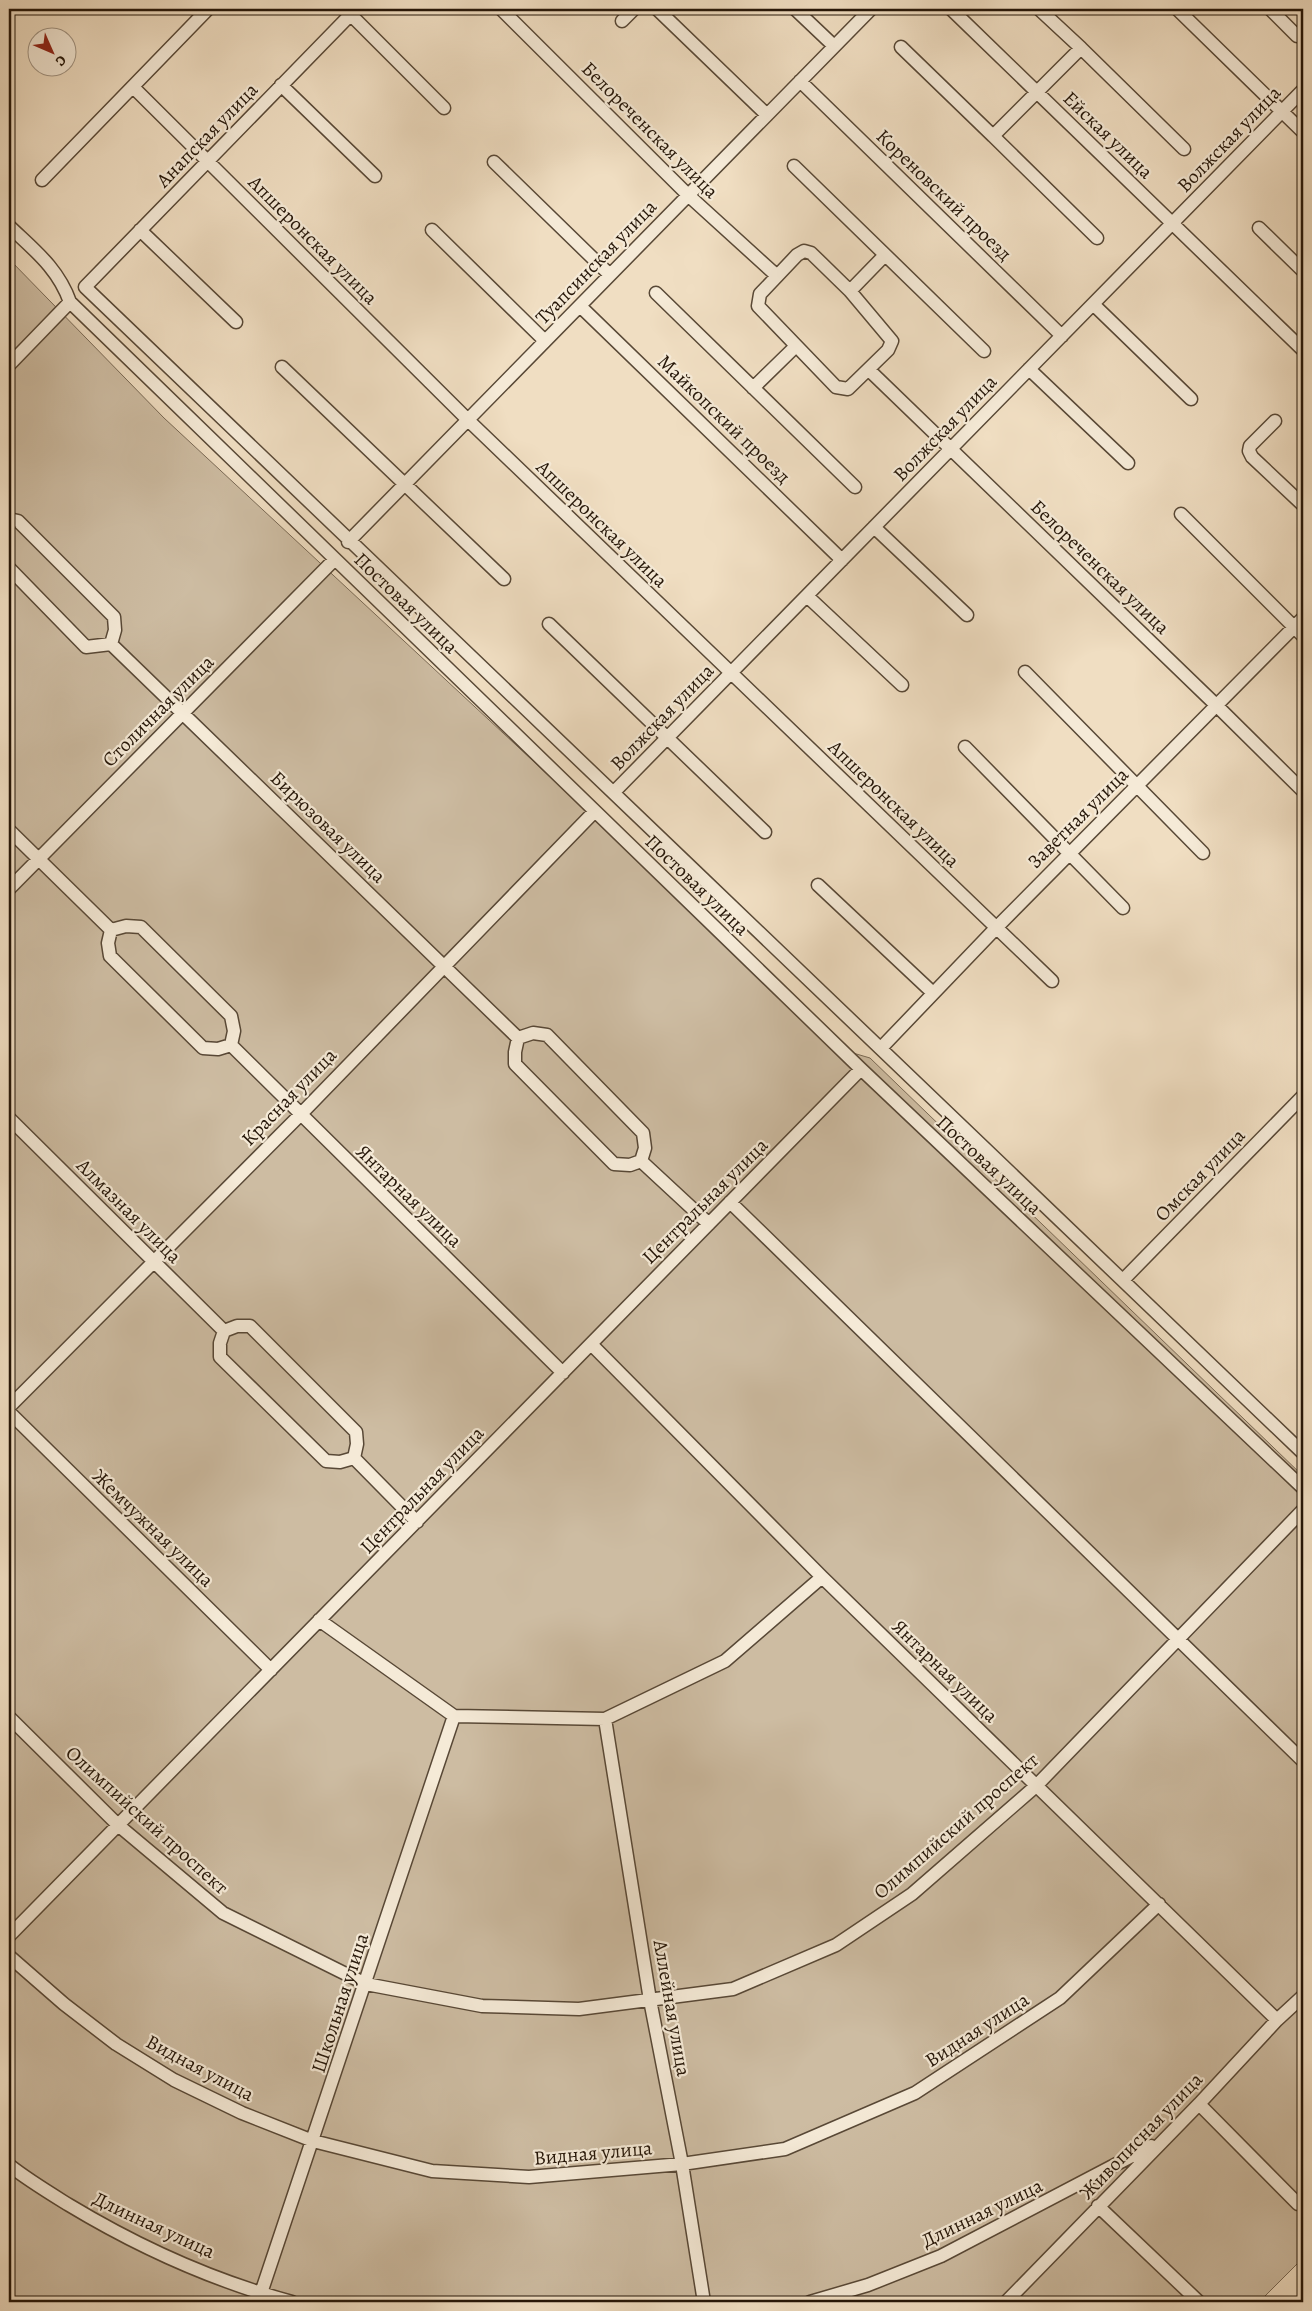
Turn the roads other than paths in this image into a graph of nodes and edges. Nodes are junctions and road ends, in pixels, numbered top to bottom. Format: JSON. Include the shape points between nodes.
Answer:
{"nodes":[{"id":1,"x":208,"y":9,"type":"edge"},
{"id":2,"x":501,"y":9,"type":"edge"},
{"id":3,"x":634,"y":9,"type":"edge"},
{"id":4,"x":657,"y":9,"type":"edge"},
{"id":5,"x":795,"y":9,"type":"edge"},
{"id":6,"x":871,"y":9,"type":"edge"},
{"id":7,"x":952,"y":9,"type":"edge"},
{"id":8,"x":1039,"y":9,"type":"edge"},
{"id":9,"x":1177,"y":9,"type":"edge"},
{"id":10,"x":1270,"y":9,"type":"edge"},
{"id":11,"x":353,"y":12,"type":"edge"},
{"id":12,"x":622,"y":21,"type":"dead end"},
{"id":13,"x":1297,"y":36,"type":"dead end"},
{"id":14,"x":834,"y":46,"type":"junction"},
{"id":15,"x":901,"y":47,"type":"dead end"},
{"id":16,"x":1081,"y":48,"type":"junction"},
{"id":17,"x":800,"y":81,"type":"junction"},
{"id":18,"x":282,"y":85,"type":"junction"},
{"id":19,"x":133,"y":86,"type":"junction"},
{"id":20,"x":1303,"y":90,"type":"edge"},
{"id":21,"x":1036,"y":92,"type":"junction"},
{"id":22,"x":444,"y":108,"type":"dead end"},
{"id":23,"x":1282,"y":111,"type":"junction"},
{"id":24,"x":767,"y":115,"type":"junction"},
{"id":25,"x":1303,"y":132,"type":"edge"},
{"id":26,"x":993,"y":136,"type":"junction"},
{"id":27,"x":1184,"y":150,"type":"dead end"},
{"id":28,"x":207,"y":162,"type":"junction"},
{"id":29,"x":494,"y":162,"type":"dead end"},
{"id":30,"x":794,"y":166,"type":"dead end"},
{"id":31,"x":375,"y":176,"type":"dead end"},
{"id":32,"x":42,"y":180,"type":"dead end"},
{"id":33,"x":688,"y":195,"type":"junction"},
{"id":34,"x":1172,"y":223,"type":"junction"},
{"id":35,"x":9,"y":226,"type":"edge"},
{"id":36,"x":1259,"y":228,"type":"dead end"},
{"id":37,"x":140,"y":230,"type":"junction"},
{"id":38,"x":432,"y":230,"type":"dead end"},
{"id":39,"x":1097,"y":238,"type":"dead end"},
{"id":40,"x":884,"y":256,"type":"junction"},
{"id":41,"x":1303,"y":271,"type":"edge"},
{"id":42,"x":610,"y":275,"type":"junction"},
{"id":43,"x":776,"y":275,"type":"junction"},
{"id":44,"x":84,"y":287,"type":"joint"},
{"id":45,"x":850,"y":292,"type":"junction"},
{"id":46,"x":656,"y":293,"type":"dead end"},
{"id":47,"x":70,"y":302,"type":"junction"},
{"id":48,"x":1093,"y":304,"type":"junction"},
{"id":49,"x":580,"y":306,"type":"junction"},
{"id":50,"x":236,"y":322,"type":"dead end"},
{"id":51,"x":1062,"y":336,"type":"junction"},
{"id":52,"x":545,"y":341,"type":"junction"},
{"id":53,"x":1301,"y":343,"type":"edge"},
{"id":54,"x":796,"y":346,"type":"junction"},
{"id":55,"x":984,"y":351,"type":"dead end"},
{"id":56,"x":9,"y":364,"type":"edge"},
{"id":57,"x":282,"y":367,"type":"dead end"},
{"id":58,"x":1029,"y":369,"type":"junction"},
{"id":59,"x":869,"y":370,"type":"junction"},
{"id":60,"x":753,"y":388,"type":"junction"},
{"id":61,"x":1191,"y":399,"type":"dead end"},
{"id":62,"x":468,"y":420,"type":"junction"},
{"id":63,"x":1275,"y":421,"type":"dead end"},
{"id":64,"x":950,"y":449,"type":"junction"},
{"id":65,"x":1128,"y":463,"type":"dead end"},
{"id":66,"x":405,"y":484,"type":"junction"},
{"id":67,"x":855,"y":487,"type":"dead end"},
{"id":68,"x":1303,"y":505,"type":"edge"},
{"id":69,"x":1181,"y":514,"type":"dead end"},
{"id":70,"x":9,"y":519,"type":"edge"},
{"id":71,"x":874,"y":527,"type":"junction"},
{"id":72,"x":348,"y":542,"type":"junction"},
{"id":73,"x":335,"y":560,"type":"junction"},
{"id":74,"x":842,"y":560,"type":"junction"},
{"id":75,"x":9,"y":568,"type":"edge"},
{"id":76,"x":504,"y":579,"type":"dead end"},
{"id":77,"x":807,"y":596,"type":"junction"},
{"id":78,"x":967,"y":616,"type":"dead end"},
{"id":79,"x":549,"y":624,"type":"dead end"},
{"id":80,"x":1300,"y":627,"type":"edge"},
{"id":81,"x":111,"y":644,"type":"junction"},
{"id":82,"x":1024,"y":672,"type":"dead end"},
{"id":83,"x":730,"y":674,"type":"junction"},
{"id":84,"x":902,"y":685,"type":"dead end"},
{"id":85,"x":1216,"y":705,"type":"junction"},
{"id":86,"x":183,"y":712,"type":"junction"},
{"id":87,"x":668,"y":737,"type":"junction"},
{"id":88,"x":965,"y":747,"type":"dead end"},
{"id":89,"x":1136,"y":788,"type":"junction"},
{"id":90,"x":1303,"y":791,"type":"edge"},
{"id":91,"x":614,"y":792,"type":"junction"},
{"id":92,"x":594,"y":812,"type":"junction"},
{"id":93,"x":9,"y":830,"type":"edge"},
{"id":94,"x":765,"y":832,"type":"dead end"},
{"id":95,"x":1203,"y":853,"type":"dead end"},
{"id":96,"x":1069,"y":854,"type":"junction"},
{"id":97,"x":38,"y":859,"type":"junction"},
{"id":98,"x":818,"y":885,"type":"dead end"},
{"id":99,"x":9,"y":889,"type":"edge"},
{"id":100,"x":1124,"y":908,"type":"dead end"},
{"id":101,"x":996,"y":928,"type":"junction"},
{"id":102,"x":111,"y":930,"type":"junction"},
{"id":103,"x":442,"y":966,"type":"junction"},
{"id":104,"x":1052,"y":981,"type":"dead end"},
{"id":105,"x":934,"y":993,"type":"junction"},
{"id":106,"x":518,"y":1038,"type":"junction"},
{"id":107,"x":231,"y":1045,"type":"junction"},
{"id":108,"x":882,"y":1047,"type":"junction"},
{"id":109,"x":861,"y":1069,"type":"junction"},
{"id":110,"x":1303,"y":1096,"type":"edge"},
{"id":111,"x":300,"y":1115,"type":"junction"},
{"id":112,"x":9,"y":1118,"type":"edge"},
{"id":113,"x":642,"y":1161,"type":"junction"},
{"id":114,"x":730,"y":1202,"type":"junction"},
{"id":115,"x":709,"y":1224,"type":"junction"},
{"id":116,"x":152,"y":1261,"type":"junction"},
{"id":117,"x":1124,"y":1280,"type":"junction"},
{"id":118,"x":224,"y":1331,"type":"junction"},
{"id":119,"x":591,"y":1344,"type":"junction"},
{"id":120,"x":563,"y":1373,"type":"junction"},
{"id":121,"x":9,"y":1407,"type":"edge"},
{"id":122,"x":9,"y":1412,"type":"edge"},
{"id":123,"x":1303,"y":1454,"type":"edge"},
{"id":124,"x":354,"y":1458,"type":"junction"},
{"id":125,"x":1303,"y":1488,"type":"edge"},
{"id":126,"x":1303,"y":1510,"type":"edge"},
{"id":127,"x":417,"y":1522,"type":"junction"},
{"id":128,"x":822,"y":1577,"type":"junction"},
{"id":129,"x":320,"y":1620,"type":"junction"},
{"id":130,"x":1177,"y":1637,"type":"junction"},
{"id":131,"x":271,"y":1670,"type":"junction"},
{"id":132,"x":454,"y":1716,"type":"junction"},
{"id":133,"x":9,"y":1717,"type":"edge"},
{"id":134,"x":605,"y":1720,"type":"junction"},
{"id":135,"x":1303,"y":1761,"type":"edge"},
{"id":136,"x":1036,"y":1786,"type":"junction"},
{"id":137,"x":118,"y":1824,"type":"junction"},
{"id":138,"x":1159,"y":1904,"type":"junction"},
{"id":139,"x":9,"y":1936,"type":"edge"},
{"id":140,"x":9,"y":1956,"type":"edge"},
{"id":141,"x":366,"y":1984,"type":"junction"},
{"id":142,"x":1303,"y":1996,"type":"edge"},
{"id":143,"x":650,"y":2000,"type":"junction"},
{"id":144,"x":1277,"y":2020,"type":"junction"},
{"id":145,"x":1199,"y":2104,"type":"junction"},
{"id":146,"x":1162,"y":2140,"type":"junction"},
{"id":147,"x":313,"y":2141,"type":"junction"},
{"id":148,"x":682,"y":2164,"type":"junction"},
{"id":149,"x":9,"y":2165,"type":"edge"},
{"id":150,"x":1298,"y":2204,"type":"dead end"},
{"id":151,"x":1098,"y":2206,"type":"junction"},
{"id":152,"x":259,"y":2298,"type":"edge"},
{"id":153,"x":292,"y":2302,"type":"edge"},
{"id":154,"x":704,"y":2302,"type":"edge"},
{"id":155,"x":810,"y":2302,"type":"edge"},
{"id":156,"x":1006,"y":2302,"type":"edge"},
{"id":157,"x":1199,"y":2302,"type":"edge"}],
"edges":[{"from":1,"to":19,"type":"street"},
{"from":2,"to":33,"type":"street","name":"Белореченская улица"},
{"from":3,"to":12,"type":"street"},
{"from":4,"to":24,"type":"street"},
{"from":5,"to":14,"type":"street"},
{"from":6,"to":14,"type":"street","name":"Туапсинская улица"},
{"from":7,"to":21,"type":"street","name":"Ейская улица"},
{"from":8,"to":16,"type":"street"},
{"from":9,"to":23,"type":"street"},
{"from":10,"to":13,"type":"street"},
{"from":11,"to":18,"type":"street","name":"Анапская улица"},
{"from":11,"to":22,"type":"street"},
{"from":14,"to":17,"type":"street","name":"Туапсинская улица"},
{"from":15,"to":26,"type":"street"},
{"from":16,"to":21,"type":"street"},
{"from":16,"to":27,"type":"street"},
{"from":17,"to":24,"type":"street","name":"Туапсинская улица"},
{"from":17,"to":51,"type":"street","name":"Кореновский проезд"},
{"from":18,"to":28,"type":"street","name":"Анапская улица"},
{"from":18,"to":31,"type":"street"},
{"from":19,"to":28,"type":"street","name":"Апшеронская улица"},
{"from":19,"to":32,"type":"street"},
{"from":20,"to":23,"type":"street","name":"Волжская улица"},
{"from":21,"to":26,"type":"street"},
{"from":21,"to":34,"type":"street","name":"Ейская улица"},
{"from":23,"to":25,"type":"street"},
{"from":23,"to":34,"type":"street","name":"Волжская улица"},
{"from":24,"to":33,"type":"street","name":"Туапсинская улица"},
{"from":26,"to":39,"type":"street"},
{"from":28,"to":37,"type":"street","name":"Анапская улица"},
{"from":28,"to":62,"type":"street","name":"Апшеронская улица"},
{"from":29,"to":42,"type":"street"},
{"from":30,"to":40,"type":"street"},
{"from":33,"to":42,"type":"street","name":"Туапсинская улица"},
{"from":33,"to":43,"type":"street","name":"Белореченская улица"},
{"from":34,"to":48,"type":"street","name":"Волжская улица"},
{"from":34,"to":53,"type":"street","name":"Ейская улица"},
{"from":35,"to":47,"type":"street","via":[[54,269]]},
{"from":36,"to":41,"type":"street"},
{"from":37,"to":44,"type":"street","name":"Анапская улица"},
{"from":37,"to":50,"type":"street"},
{"from":38,"to":52,"type":"street"},
{"from":40,"to":45,"type":"street"},
{"from":40,"to":55,"type":"street"},
{"from":42,"to":49,"type":"street","name":"Туапсинская улица"},
{"from":43,"to":45,"type":"street","via":[[804,251]]},
{"from":43,"to":54,"type":"street","via":[[760,294],[758,306]]},
{"from":44,"to":72,"type":"street","name":"Постовая улица"},
{"from":45,"to":59,"type":"street","via":[[892,341]]},
{"from":46,"to":60,"type":"street"},
{"from":47,"to":56,"type":"street"},
{"from":47,"to":73,"type":"street","name":"Постовая улица"},
{"from":48,"to":51,"type":"street","name":"Волжская улица"},
{"from":48,"to":61,"type":"street"},
{"from":49,"to":52,"type":"street","name":"Туапсинская улица"},
{"from":49,"to":74,"type":"street","name":"Майкопский проезд"},
{"from":51,"to":58,"type":"street","name":"Волжская улица"},
{"from":52,"to":62,"type":"street","name":"Туапсинская улица"},
{"from":54,"to":59,"type":"street","via":[[836,388],[852,386]]},
{"from":54,"to":60,"type":"street"},
{"from":57,"to":66,"type":"street"},
{"from":58,"to":64,"type":"street","name":"Волжская улица"},
{"from":58,"to":65,"type":"street"},
{"from":59,"to":64,"type":"street","name":"Белореченская улица"},
{"from":60,"to":67,"type":"street"},
{"from":62,"to":66,"type":"street","name":"Туапсинская улица"},
{"from":62,"to":83,"type":"street","name":"Апшеронская улица"},
{"from":63,"to":68,"type":"street","via":[[1250,446],[1249,451]]},
{"from":64,"to":71,"type":"street","name":"Волжская улица"},
{"from":64,"to":85,"type":"street","name":"Белореченская улица"},
{"from":66,"to":72,"type":"street","name":"Туапсинская улица"},
{"from":66,"to":76,"type":"street"},
{"from":69,"to":80,"type":"street"},
{"from":70,"to":81,"type":"street","via":[[18,520],[114,617]]},
{"from":71,"to":74,"type":"street","name":"Волжская улица"},
{"from":71,"to":78,"type":"street"},
{"from":72,"to":91,"type":"street","name":"Постовая улица"},
{"from":73,"to":86,"type":"street","name":"Столичная улица"},
{"from":73,"to":92,"type":"street","name":"Постовая улица"},
{"from":74,"to":77,"type":"street","name":"Волжская улица"},
{"from":75,"to":81,"type":"street","via":[[86,647]]},
{"from":77,"to":83,"type":"street","name":"Волжская улица"},
{"from":77,"to":84,"type":"street"},
{"from":79,"to":87,"type":"street"},
{"from":80,"to":85,"type":"street","name":"Заветная улица"},
{"from":81,"to":86,"type":"street","name":"Бирюзовая улица"},
{"from":82,"to":89,"type":"street"},
{"from":83,"to":87,"type":"street","name":"Волжская улица"},
{"from":83,"to":101,"type":"street","name":"Апшеронская улица"},
{"from":85,"to":89,"type":"street","name":"Заветная улица"},
{"from":85,"to":90,"type":"street","name":"Белореченская улица"},
{"from":86,"to":97,"type":"street","name":"Столичная улица"},
{"from":86,"to":103,"type":"street","name":"Бирюзовая улица"},
{"from":87,"to":91,"type":"street","name":"Волжская улица"},
{"from":87,"to":94,"type":"street"},
{"from":88,"to":96,"type":"street"},
{"from":89,"to":95,"type":"street"},
{"from":89,"to":96,"type":"street","name":"Заветная улица"},
{"from":91,"to":108,"type":"street","name":"Постовая улица"},
{"from":92,"to":103,"type":"street","name":"Красная улица"},
{"from":92,"to":109,"type":"street","name":"Постовая улица"},
{"from":93,"to":97,"type":"street"},
{"from":96,"to":100,"type":"street"},
{"from":96,"to":101,"type":"street","name":"Заветная улица"},
{"from":97,"to":99,"type":"street","name":"Столичная улица"},
{"from":97,"to":102,"type":"street"},
{"from":98,"to":105,"type":"street"},
{"from":101,"to":104,"type":"street","name":"Апшеронская улица"},
{"from":101,"to":105,"type":"street","name":"Заветная улица"},
{"from":102,"to":107,"type":"street","via":[[110,956],[203,1048],[218,1049]]},
{"from":102,"to":107,"type":"street","via":[[126,926],[141,928],[231,1016],[234,1032]]},
{"from":103,"to":106,"type":"street","name":"Бирюзовая улица"},
{"from":103,"to":111,"type":"street","name":"Красная улица"},
{"from":105,"to":108,"type":"street","name":"Заветная улица"},
{"from":106,"to":113,"type":"street","via":[[533,1033],[547,1035],[643,1133]]},
{"from":106,"to":113,"type":"street","via":[[515,1064],[614,1164],[630,1165]]},
{"from":107,"to":111,"type":"street","name":"Янтарная улица"},
{"from":108,"to":117,"type":"street","name":"Постовая улица"},
{"from":109,"to":114,"type":"street","name":"Центральная улица"},
{"from":109,"to":125,"type":"street","name":"Постовая улица"},
{"from":110,"to":117,"type":"street","name":"Омская улица"},
{"from":111,"to":116,"type":"street","name":"Красная улица"},
{"from":111,"to":120,"type":"street","name":"Янтарная улица"},
{"from":112,"to":116,"type":"street","name":"Алмазная улица"},
{"from":113,"to":115,"type":"street"},
{"from":114,"to":115,"type":"street","name":"Центральная улица"},
{"from":114,"to":130,"type":"street"},
{"from":115,"to":119,"type":"street","name":"Центральная улица"},
{"from":116,"to":118,"type":"street","name":"Алмазная улица"},
{"from":116,"to":121,"type":"street","name":"Красная улица"},
{"from":117,"to":123,"type":"street","name":"Постовая улица"},
{"from":118,"to":124,"type":"street","via":[[250,1326],[356,1432]]},
{"from":118,"to":124,"type":"street","via":[[220,1357],[326,1461]]},
{"from":119,"to":120,"type":"street","name":"Центральная улица"},
{"from":119,"to":128,"type":"street","name":"Янтарная улица"},
{"from":120,"to":127,"type":"street","name":"Центральная улица"},
{"from":122,"to":131,"type":"street","name":"Жемчужная улица"},
{"from":124,"to":127,"type":"street"},
{"from":126,"to":130,"type":"street","name":"Олимпийский проспект"},
{"from":127,"to":129,"type":"street","name":"Центральная улица"},
{"from":128,"to":134,"type":"street","via":[[725,1661]]},
{"from":128,"to":136,"type":"street","name":"Янтарная улица"},
{"from":129,"to":131,"type":"street","name":"Центральная улица"},
{"from":129,"to":132,"type":"street"},
{"from":130,"to":135,"type":"street"},
{"from":130,"to":136,"type":"street","name":"Олимпийский проспект"},
{"from":131,"to":137,"type":"street","name":"Центральная улица"},
{"from":132,"to":134,"type":"street"},
{"from":132,"to":141,"type":"street","name":"Школьная улица"},
{"from":133,"to":137,"type":"street","name":"Олимпийский проспект"},
{"from":134,"to":143,"type":"street","name":"Аллейная улица"},
{"from":136,"to":138,"type":"street","name":"Янтарная улица"},
{"from":136,"to":143,"type":"street","name":"Олимпийский проспект","via":[[912,1894],[836,1945],[733,1989]]},
{"from":137,"to":139,"type":"street","name":"Центральная улица"},
{"from":137,"to":141,"type":"street","name":"Олимпийский проспект","via":[[223,1913]]},
{"from":138,"to":144,"type":"street","name":"Янтарная улица"},
{"from":138,"to":148,"type":"street","name":"Видная улица","via":[[1060,1998],[915,2093],[785,2149]]},
{"from":140,"to":147,"type":"street","name":"Видная улица","via":[[116,2044],[174,2080],[242,2113]]},
{"from":141,"to":143,"type":"street","name":"Олимпийский проспект","via":[[482,2006],[579,2009]]},
{"from":141,"to":147,"type":"street","name":"Школьная улица"},
{"from":142,"to":144,"type":"street","name":"Живописная улица"},
{"from":143,"to":148,"type":"street","name":"Аллейная улица"},
{"from":144,"to":145,"type":"street","name":"Живописная улица"},
{"from":145,"to":146,"type":"street","name":"Живописная улица"},
{"from":145,"to":150,"type":"street"},
{"from":146,"to":151,"type":"street","name":"Живописная улица"},
{"from":146,"to":155,"type":"street","name":"Длинная улица","via":[[941,2256],[868,2285]]},
{"from":147,"to":148,"type":"street","name":"Видная улица","via":[[432,2171],[529,2177]]},
{"from":147,"to":152,"type":"street","name":"Школьная улица"},
{"from":148,"to":154,"type":"street","name":"Аллейная улица"},
{"from":149,"to":152,"type":"street","name":"Длинная улица","via":[[112,2231]]},
{"from":151,"to":156,"type":"street","name":"Живописная улица"},
{"from":151,"to":157,"type":"street"},
{"from":152,"to":153,"type":"street","name":"Длинная улица"}]}
